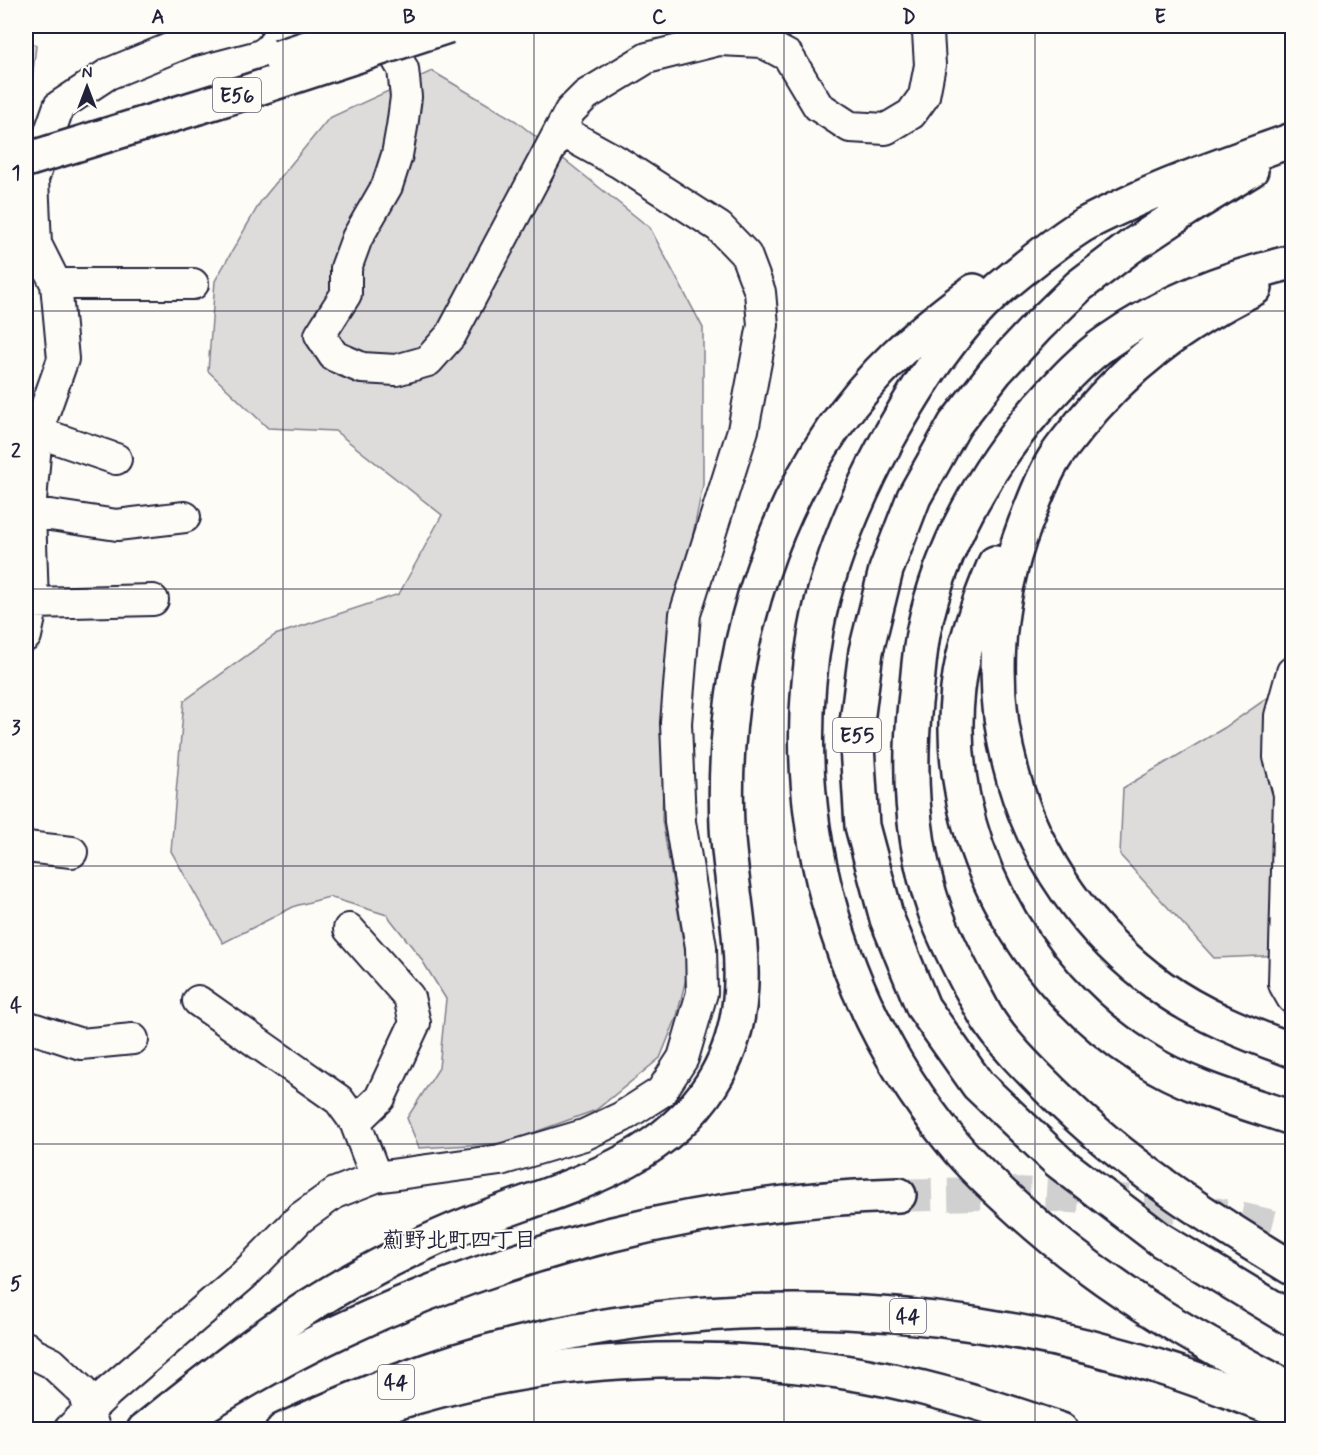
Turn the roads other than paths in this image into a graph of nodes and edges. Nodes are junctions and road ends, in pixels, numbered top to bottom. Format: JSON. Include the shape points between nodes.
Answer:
{"nodes":[{"id":1,"x":247,"y":26,"type":"edge"},
{"id":2,"x":372,"y":26,"type":"edge"},
{"id":3,"x":448,"y":26,"type":"edge"},
{"id":4,"x":925,"y":26,"type":"edge"},
{"id":5,"x":185,"y":34,"type":"edge"},
{"id":6,"x":560,"y":130,"type":"junction"},
{"id":7,"x":26,"y":136,"type":"edge"},
{"id":8,"x":1293,"y":142,"type":"edge"},
{"id":9,"x":26,"y":160,"type":"edge"},
{"id":10,"x":1082,"y":226,"type":"junction"},
{"id":11,"x":31,"y":246,"type":"edge"},
{"id":12,"x":1293,"y":262,"type":"edge"},
{"id":13,"x":1293,"y":271,"type":"edge"},
{"id":14,"x":56,"y":284,"type":"junction"},
{"id":15,"x":193,"y":284,"type":"dead end"},
{"id":16,"x":37,"y":432,"type":"junction"},
{"id":17,"x":116,"y":459,"type":"dead end"},
{"id":18,"x":1053,"y":460,"type":"junction"},
{"id":19,"x":30,"y":512,"type":"junction"},
{"id":20,"x":185,"y":517,"type":"dead end"},
{"id":21,"x":153,"y":600,"type":"dead end"},
{"id":22,"x":33,"y":603,"type":"junction"},
{"id":23,"x":26,"y":636,"type":"edge"},
{"id":24,"x":1293,"y":672,"type":"edge"},
{"id":25,"x":26,"y":847,"type":"edge"},
{"id":26,"x":72,"y":852,"type":"dead end"},
{"id":27,"x":349,"y":929,"type":"dead end"},
{"id":28,"x":1293,"y":998,"type":"edge"},
{"id":29,"x":198,"y":1001,"type":"dead end"},
{"id":30,"x":26,"y":1026,"type":"edge"},
{"id":31,"x":133,"y":1039,"type":"dead end"},
{"id":32,"x":1293,"y":1050,"type":"edge"},
{"id":33,"x":1293,"y":1118,"type":"edge"},
{"id":34,"x":355,"y":1122,"type":"junction"},
{"id":35,"x":376,"y":1178,"type":"junction"},
{"id":36,"x":900,"y":1195,"type":"tunnel mouth"},
{"id":37,"x":1293,"y":1268,"type":"edge"},
{"id":38,"x":1293,"y":1319,"type":"edge"},
{"id":39,"x":26,"y":1347,"type":"edge"},
{"id":40,"x":516,"y":1359,"type":"junction"},
{"id":41,"x":1293,"y":1390,"type":"edge"},
{"id":42,"x":1293,"y":1416,"type":"edge"},
{"id":43,"x":84,"y":1423,"type":"edge"},
{"id":44,"x":144,"y":1430,"type":"edge"},
{"id":45,"x":164,"y":1430,"type":"edge"},
{"id":46,"x":283,"y":1430,"type":"edge"},
{"id":47,"x":322,"y":1430,"type":"edge"},
{"id":48,"x":1061,"y":1430,"type":"edge"}],
"edges":[{"from":1,"to":5,"type":"street"},
{"from":2,"to":6,"type":"street","via":[[384,37],[403,69],[406,97],[397,155],[387,186],[357,238],[346,268],[346,294],[321,335],[334,356],[362,368],[396,370],[428,361],[451,335]]},
{"from":2,"to":7,"type":"main road","number":"E56","bridge":true},
{"from":3,"to":9,"type":"main road","number":"E56","bridge":true},
{"from":4,"to":6,"type":"street","via":[[930,65],[924,96],[911,114],[886,129],[850,127],[818,106],[788,56],[762,42],[720,40],[647,58],[586,95],[570,111]]},
{"from":5,"to":11,"type":"street","via":[[108,74],[59,106],[33,179]]},
{"from":6,"to":35,"type":"street","via":[[719,227],[746,255],[760,292],[763,326],[743,430],[685,614],[676,723],[680,822],[701,946],[702,993],[683,1058],[661,1092],[622,1117],[584,1135],[500,1160]]},
{"from":8,"to":10,"type":"main road","via":[[1195,175]]},
{"from":8,"to":38,"type":"main road","number":"E55","via":[[1186,209],[1079,286],[996,371],[955,424],[914,497],[886,570],[866,651],[856,730],[862,826],[887,919],[923,1007],[978,1085],[1059,1162],[1161,1239]]},
{"from":10,"to":41,"type":"main road","via":[[998,290],[961,327],[899,420],[849,521],[817,626],[808,683],[807,766],[817,860],[833,922],[874,1022],[916,1095],[952,1143],[1043,1232],[1100,1276],[1209,1346]]},
{"from":10,"to":44,"type":"main road","via":[[982,286],[894,357],[855,401],[825,444],[773,542],[741,647],[730,709],[726,768],[728,829],[742,980],[728,1052],[711,1085],[686,1116],[622,1164],[483,1218],[364,1274],[312,1303]]},
{"from":11,"to":14,"type":"street"},
{"from":12,"to":37,"type":"main road","number":"E55","via":[[1207,287],[1158,310],[1104,344],[1017,431],[958,530],[938,580],[924,629],[912,736],[916,829],[935,911],[989,1022],[1031,1072],[1145,1173]]},
{"from":13,"to":18,"type":"main road","via":[[1226,303],[1174,334],[1128,372],[1088,414]]},
{"from":14,"to":15,"type":"street"},
{"from":14,"to":16,"type":"street","via":[[63,359]]},
{"from":16,"to":17,"type":"street"},
{"from":16,"to":19,"type":"street"},
{"from":18,"to":32,"type":"main road","via":[[1012,558],[1001,610],[997,658],[1006,748],[1036,840],[1060,884],[1089,920],[1161,987],[1209,1015]]},
{"from":18,"to":33,"type":"main road","via":[[999,553],[967,641],[958,689],[959,775],[967,817],[980,854],[1016,931],[1069,1000],[1102,1031],[1183,1080]]},
{"from":19,"to":20,"type":"street","via":[[117,525]]},
{"from":19,"to":22,"type":"street"},
{"from":21,"to":22,"type":"street"},
{"from":22,"to":23,"type":"street"},
{"from":24,"to":28,"type":"street","via":[[1280,716],[1279,758],[1289,794],[1284,984]]},
{"from":25,"to":26,"type":"street"},
{"from":27,"to":34,"type":"street","via":[[409,997],[415,1023],[380,1098]]},
{"from":29,"to":34,"type":"street","via":[[339,1100]]},
{"from":30,"to":31,"type":"street","via":[[81,1044]]},
{"from":34,"to":35,"type":"street"},
{"from":35,"to":43,"type":"street","via":[[335,1193],[300,1218]]},
{"from":36,"to":45,"type":"main road","via":[[776,1203],[640,1227],[568,1246],[420,1297],[338,1331],[270,1366]]},
{"from":39,"to":43,"type":"street","via":[[52,1363],[83,1392]]},
{"from":40,"to":42,"type":"main road","number":"44","via":[[600,1327],[752,1311],[854,1312],[967,1323],[1125,1357]]},
{"from":40,"to":46,"type":"main road","number":"44","via":[[397,1381]]},
{"from":40,"to":47,"type":"main road","via":[[432,1393]]},
{"from":40,"to":48,"type":"main road","via":[[566,1367],[728,1360],[840,1371],[961,1398]]}]}
